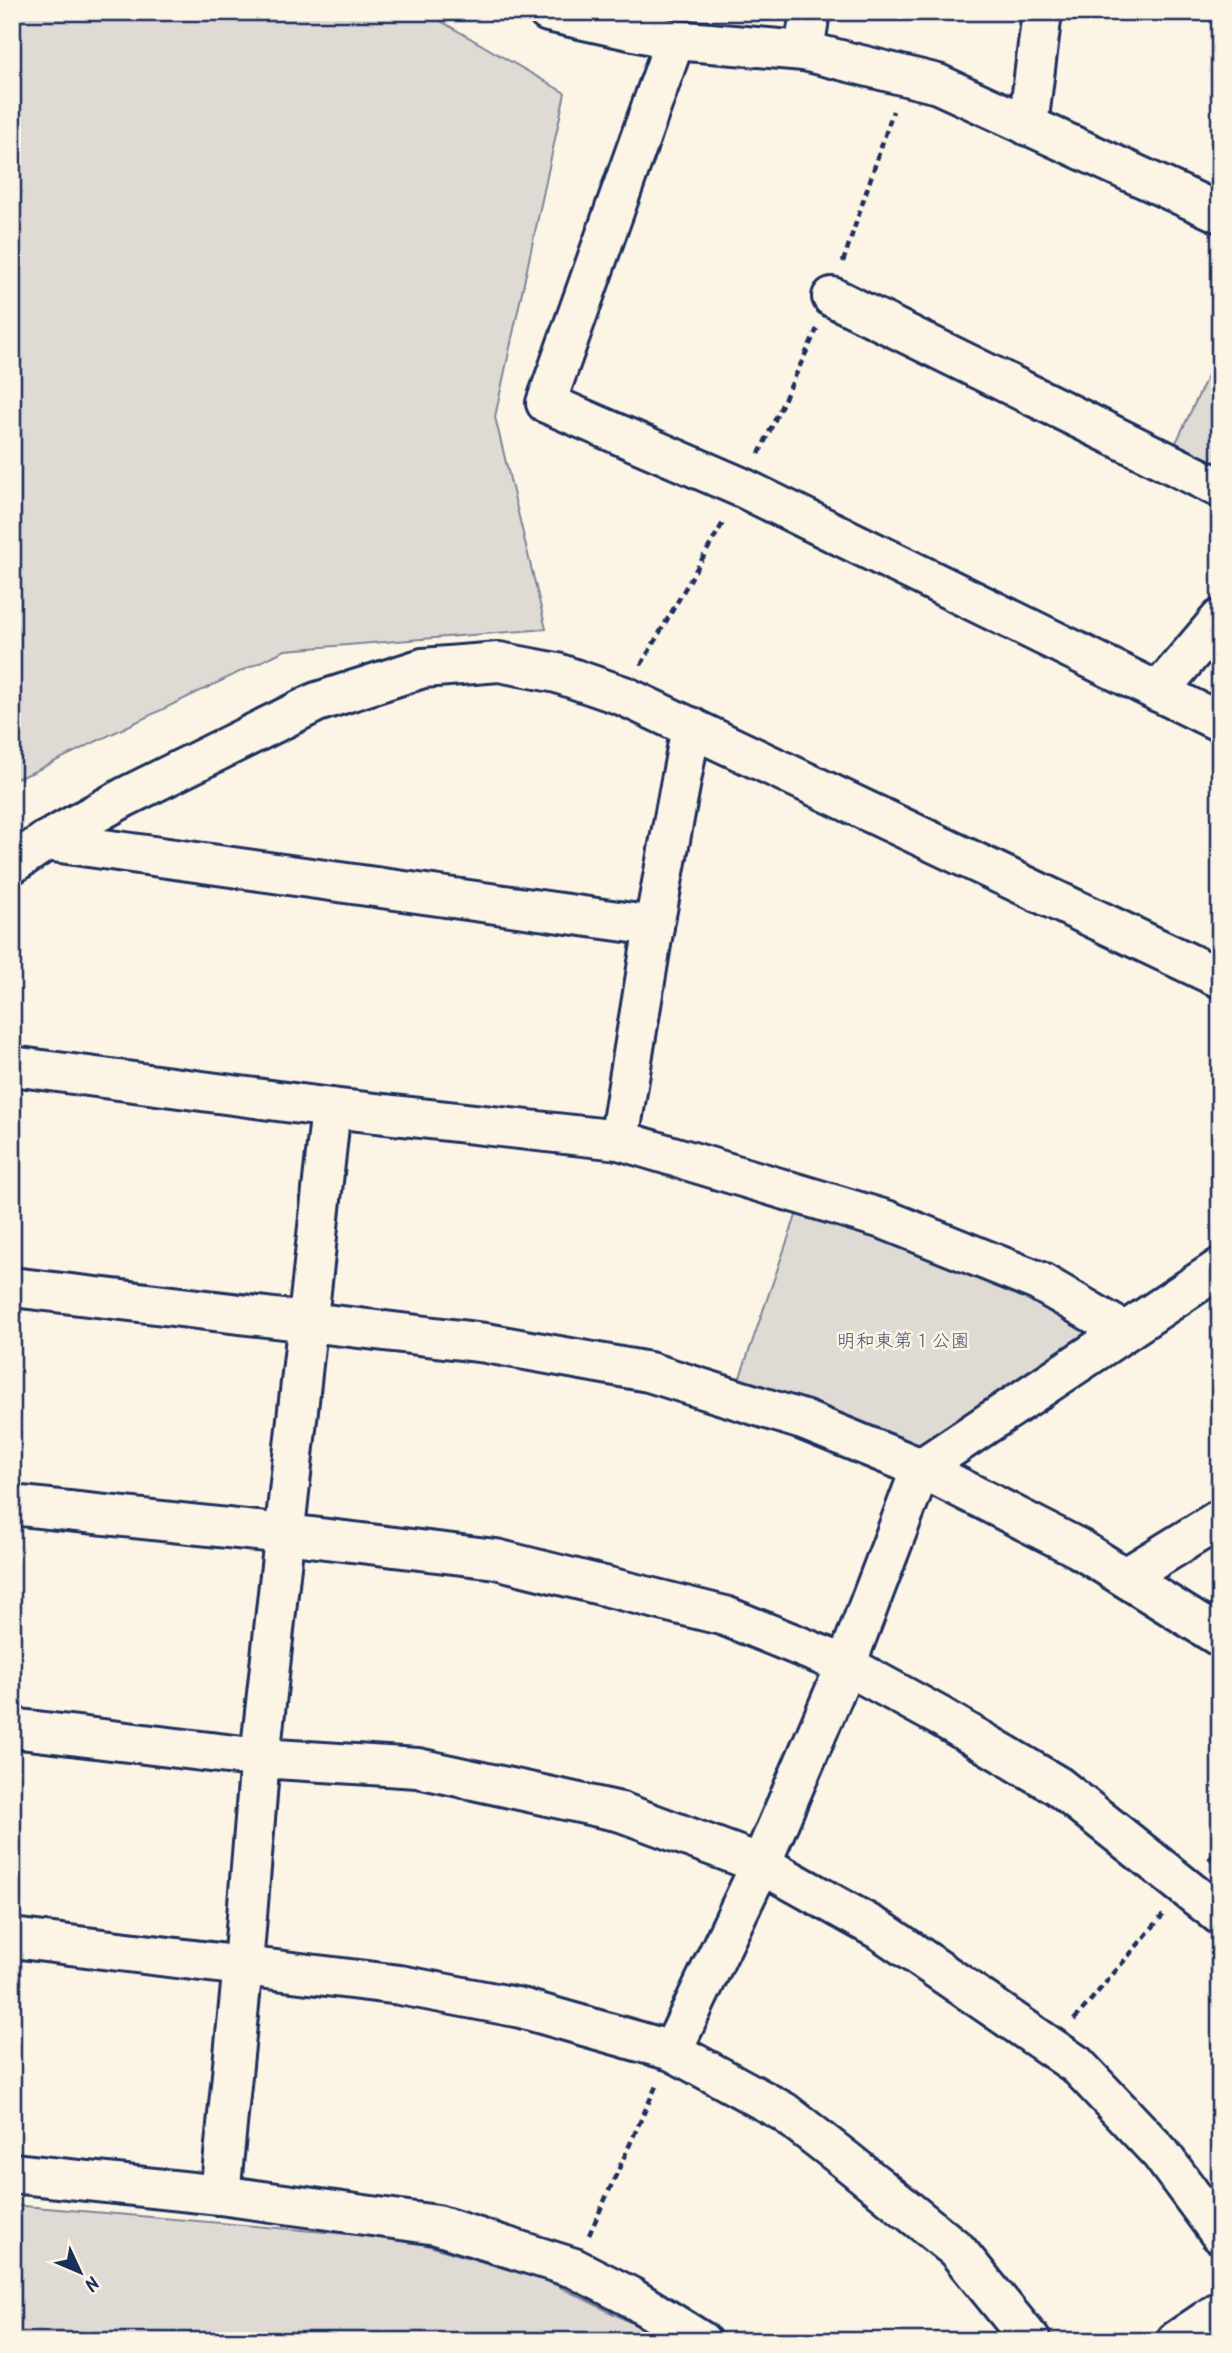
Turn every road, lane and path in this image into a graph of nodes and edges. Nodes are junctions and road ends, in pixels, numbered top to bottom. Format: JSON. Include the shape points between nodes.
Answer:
{"nodes":[{"id":1,"x":548,"y":12,"type":"edge"},
{"id":2,"x":810,"y":12,"type":"edge"},
{"id":3,"x":1042,"y":12,"type":"edge"},
{"id":4,"x":617,"y":19,"type":"edge"},
{"id":5,"x":675,"y":40,"type":"junction"},
{"id":6,"x":804,"y":51,"type":"junction"},
{"id":7,"x":904,"y":76,"type":"junction"},
{"id":8,"x":1028,"y":127,"type":"junction"},
{"id":9,"x":1220,"y":213,"type":"edge"},
{"id":10,"x":832,"y":297,"type":"junction"},
{"id":11,"x":743,"y":488,"type":"junction"},
{"id":12,"x":1220,"y":488,"type":"edge"},
{"id":13,"x":1220,"y":619,"type":"edge"},
{"id":14,"x":1158,"y":692,"type":"junction"},
{"id":15,"x":624,"y":696,"type":"junction"},
{"id":16,"x":1220,"y":722,"type":"edge"},
{"id":17,"x":691,"y":727,"type":"junction"},
{"id":18,"x":46,"y":841,"type":"junction"},
{"id":19,"x":12,"y":864,"type":"edge"},
{"id":20,"x":654,"y":926,"type":"junction"},
{"id":21,"x":1220,"y":978,"type":"edge"},
{"id":22,"x":12,"y":1066,"type":"edge"},
{"id":23,"x":331,"y":1108,"type":"junction"},
{"id":24,"x":619,"y":1140,"type":"junction"},
{"id":25,"x":1220,"y":1268,"type":"edge"},
{"id":26,"x":12,"y":1287,"type":"edge"},
{"id":27,"x":309,"y":1321,"type":"junction"},
{"id":28,"x":1125,"y":1331,"type":"junction"},
{"id":29,"x":922,"y":1468,"type":"junction"},
{"id":30,"x":12,"y":1505,"type":"edge"},
{"id":31,"x":1220,"y":1519,"type":"edge"},
{"id":32,"x":285,"y":1534,"type":"junction"},
{"id":33,"x":1126,"y":1577,"type":"junction"},
{"id":34,"x":1220,"y":1637,"type":"edge"},
{"id":35,"x":846,"y":1665,"type":"junction"},
{"id":36,"x":12,"y":1728,"type":"edge"},
{"id":37,"x":260,"y":1758,"type":"junction"},
{"id":38,"x":1220,"y":1847,"type":"edge"},
{"id":39,"x":761,"y":1864,"type":"junction"},
{"id":40,"x":1186,"y":1888,"type":"junction"},
{"id":41,"x":1220,"y":1915,"type":"edge"},
{"id":42,"x":12,"y":1938,"type":"edge"},
{"id":43,"x":243,"y":1965,"type":"junction"},
{"id":44,"x":1051,"y":2047,"type":"junction"},
{"id":45,"x":672,"y":2051,"type":"junction"},
{"id":46,"x":12,"y":2174,"type":"edge"},
{"id":47,"x":220,"y":2195,"type":"junction"},
{"id":48,"x":1220,"y":2234,"type":"edge"},
{"id":49,"x":574,"y":2268,"type":"junction"},
{"id":50,"x":1220,"y":2311,"type":"edge"},
{"id":51,"x":701,"y":2341,"type":"edge"},
{"id":52,"x":1031,"y":2341,"type":"edge"},
{"id":53,"x":1176,"y":2341,"type":"edge"}],
"edges":[{"from":1,"to":4,"type":"street"},
{"from":2,"to":6,"type":"street"},
{"from":3,"to":8,"type":"street"},
{"from":4,"to":5,"type":"street"},
{"from":5,"to":6,"type":"street"},
{"from":5,"to":11,"type":"street","via":[[546,403]]},
{"from":6,"to":7,"type":"street"},
{"from":7,"to":8,"type":"street","via":[[938,84]]},
{"from":7,"to":10,"type":"path"},
{"from":8,"to":9,"type":"street"},
{"from":10,"to":11,"type":"path"},
{"from":10,"to":12,"type":"street"},
{"from":11,"to":14,"type":"street"},
{"from":11,"to":15,"type":"path"},
{"from":13,"to":14,"type":"street"},
{"from":14,"to":16,"type":"street"},
{"from":15,"to":17,"type":"street"},
{"from":15,"to":18,"type":"street","via":[[557,673],[499,662],[423,668],[317,702]]},
{"from":17,"to":20,"type":"street"},
{"from":17,"to":21,"type":"street"},
{"from":18,"to":19,"type":"street"},
{"from":18,"to":20,"type":"street"},
{"from":20,"to":24,"type":"street"},
{"from":22,"to":23,"type":"street"},
{"from":23,"to":24,"type":"street"},
{"from":23,"to":27,"type":"street"},
{"from":24,"to":28,"type":"street","via":[[886,1220],[1038,1281]]},
{"from":25,"to":28,"type":"street"},
{"from":26,"to":27,"type":"street"},
{"from":27,"to":29,"type":"street","via":[[485,1343],[649,1372],[803,1420]]},
{"from":27,"to":32,"type":"street"},
{"from":28,"to":29,"type":"street"},
{"from":29,"to":33,"type":"street"},
{"from":29,"to":35,"type":"street"},
{"from":30,"to":32,"type":"street"},
{"from":31,"to":33,"type":"street"},
{"from":32,"to":35,"type":"street","via":[[496,1559],[725,1616]]},
{"from":32,"to":37,"type":"street"},
{"from":33,"to":34,"type":"street"},
{"from":35,"to":39,"type":"street"},
{"from":35,"to":40,"type":"street","via":[[1058,1786]]},
{"from":36,"to":37,"type":"street"},
{"from":37,"to":39,"type":"street","via":[[418,1768],[621,1812]]},
{"from":37,"to":43,"type":"street"},
{"from":38,"to":40,"type":"path"},
{"from":39,"to":44,"type":"street","via":[[883,1932]]},
{"from":39,"to":45,"type":"street"},
{"from":40,"to":41,"type":"street"},
{"from":40,"to":44,"type":"path"},
{"from":42,"to":43,"type":"street"},
{"from":43,"to":45,"type":"street","via":[[400,1985],[521,2007]]},
{"from":43,"to":47,"type":"street"},
{"from":44,"to":48,"type":"street","via":[[1077,2065],[1161,2154]]},
{"from":45,"to":49,"type":"path"},
{"from":45,"to":52,"type":"street","via":[[783,2112],[847,2161],[957,2250]]},
{"from":46,"to":47,"type":"street"},
{"from":47,"to":49,"type":"street","via":[[437,2225]]},
{"from":49,"to":51,"type":"street"},
{"from":50,"to":53,"type":"street"}]}
